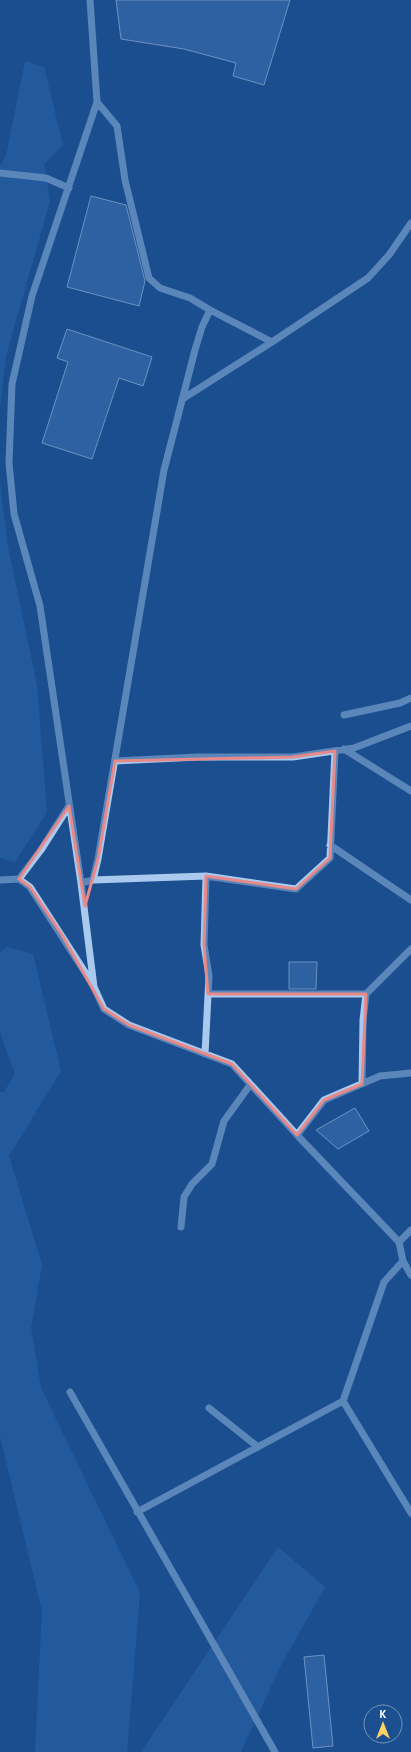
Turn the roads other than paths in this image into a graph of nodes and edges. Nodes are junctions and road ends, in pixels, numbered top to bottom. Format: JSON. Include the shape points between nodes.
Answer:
{"nodes":[{"id":1,"x":90,"y":0,"type":"edge"},
{"id":2,"x":98,"y":102,"type":"junction"},
{"id":3,"x":0,"y":174,"type":"edge"},
{"id":4,"x":68,"y":188,"type":"junction"},
{"id":5,"x":411,"y":223,"type":"edge"},
{"id":6,"x":210,"y":310,"type":"junction"},
{"id":7,"x":272,"y":342,"type":"junction"},
{"id":8,"x":184,"y":398,"type":"junction"},
{"id":9,"x":411,"y":698,"type":"edge"},
{"id":10,"x":344,"y":715,"type":"dead end"},
{"id":11,"x":411,"y":726,"type":"edge"},
{"id":12,"x":344,"y":749,"type":"junction"},
{"id":13,"x":335,"y":750,"type":"junction"},
{"id":14,"x":115,"y":761,"type":"junction"},
{"id":15,"x":411,"y":791,"type":"edge"},
{"id":16,"x":69,"y":806,"type":"junction"},
{"id":17,"x":330,"y":845,"type":"junction"},
{"id":18,"x":206,"y":876,"type":"junction"},
{"id":19,"x":19,"y":879,"type":"junction"},
{"id":20,"x":0,"y":880,"type":"edge"},
{"id":21,"x":93,"y":880,"type":"junction"},
{"id":22,"x":81,"y":883,"type":"junction"},
{"id":23,"x":411,"y":900,"type":"edge"},
{"id":24,"x":411,"y":949,"type":"edge"},
{"id":25,"x":94,"y":987,"type":"junction"},
{"id":26,"x":208,"y":994,"type":"junction"},
{"id":27,"x":366,"y":994,"type":"junction"},
{"id":28,"x":205,"y":1054,"type":"junction"},
{"id":29,"x":411,"y":1073,"type":"edge"},
{"id":30,"x":250,"y":1084,"type":"junction"},
{"id":31,"x":362,"y":1084,"type":"junction"},
{"id":32,"x":297,"y":1136,"type":"junction"},
{"id":33,"x":181,"y":1227,"type":"dead end"},
{"id":34,"x":411,"y":1230,"type":"edge"},
{"id":35,"x":399,"y":1242,"type":"junction"},
{"id":36,"x":403,"y":1261,"type":"junction"},
{"id":37,"x":411,"y":1275,"type":"edge"},
{"id":38,"x":70,"y":1392,"type":"dead end"},
{"id":39,"x":343,"y":1401,"type":"junction"},
{"id":40,"x":209,"y":1408,"type":"dead end"},
{"id":41,"x":258,"y":1447,"type":"junction"},
{"id":42,"x":137,"y":1512,"type":"junction"},
{"id":43,"x":411,"y":1513,"type":"edge"},
{"id":44,"x":275,"y":1752,"type":"edge"}],
"edges":[{"from":1,"to":2,"type":"street"},
{"from":2,"to":4,"type":"street"},
{"from":2,"to":6,"type":"street","via":[[117,126],[125,180],[148,278],[160,288],[190,298]]},
{"from":3,"to":4,"type":"street","via":[[46,178]]},
{"from":4,"to":16,"type":"street","via":[[32,296],[12,384],[9,463],[14,514],[40,606]]},
{"from":5,"to":7,"type":"street","via":[[389,255],[368,278]]},
{"from":6,"to":7,"type":"street"},
{"from":6,"to":8,"type":"street","via":[[202,327]]},
{"from":7,"to":8,"type":"street"},
{"from":8,"to":14,"type":"street","via":[[164,470]]},
{"from":9,"to":10,"type":"street","via":[[400,703]]},
{"from":11,"to":12,"type":"street","via":[[354,748]]},
{"from":12,"to":13,"type":"street"},
{"from":12,"to":15,"type":"street"},
{"from":13,"to":14,"type":"street","via":[[293,757]]},
{"from":13,"to":17,"type":"street"},
{"from":14,"to":21,"type":"street"},
{"from":16,"to":19,"type":"street"},
{"from":16,"to":22,"type":"street"},
{"from":17,"to":18,"type":"street","via":[[330,858],[296,889]]},
{"from":17,"to":23,"type":"street"},
{"from":18,"to":21,"type":"street"},
{"from":18,"to":26,"type":"street","via":[[204,945],[209,976]]},
{"from":19,"to":20,"type":"street"},
{"from":19,"to":25,"type":"street","via":[[30,887]]},
{"from":21,"to":22,"type":"street"},
{"from":22,"to":25,"type":"street"},
{"from":24,"to":27,"type":"street"},
{"from":25,"to":28,"type":"street","via":[[104,1009],[129,1025]]},
{"from":26,"to":27,"type":"street"},
{"from":26,"to":28,"type":"street"},
{"from":27,"to":31,"type":"street"},
{"from":28,"to":30,"type":"street","via":[[232,1064]]},
{"from":29,"to":31,"type":"street","via":[[380,1076]]},
{"from":30,"to":32,"type":"street"},
{"from":30,"to":33,"type":"street","via":[[224,1121],[212,1164],[192,1184],[184,1197]]},
{"from":31,"to":32,"type":"street","via":[[324,1100]]},
{"from":32,"to":35,"type":"street"},
{"from":34,"to":35,"type":"street"},
{"from":35,"to":36,"type":"street"},
{"from":36,"to":37,"type":"street"},
{"from":36,"to":39,"type":"street","via":[[384,1282]]},
{"from":38,"to":42,"type":"street"},
{"from":39,"to":41,"type":"street"},
{"from":39,"to":43,"type":"street"},
{"from":40,"to":41,"type":"street"},
{"from":41,"to":42,"type":"street"},
{"from":42,"to":44,"type":"street"}]}
